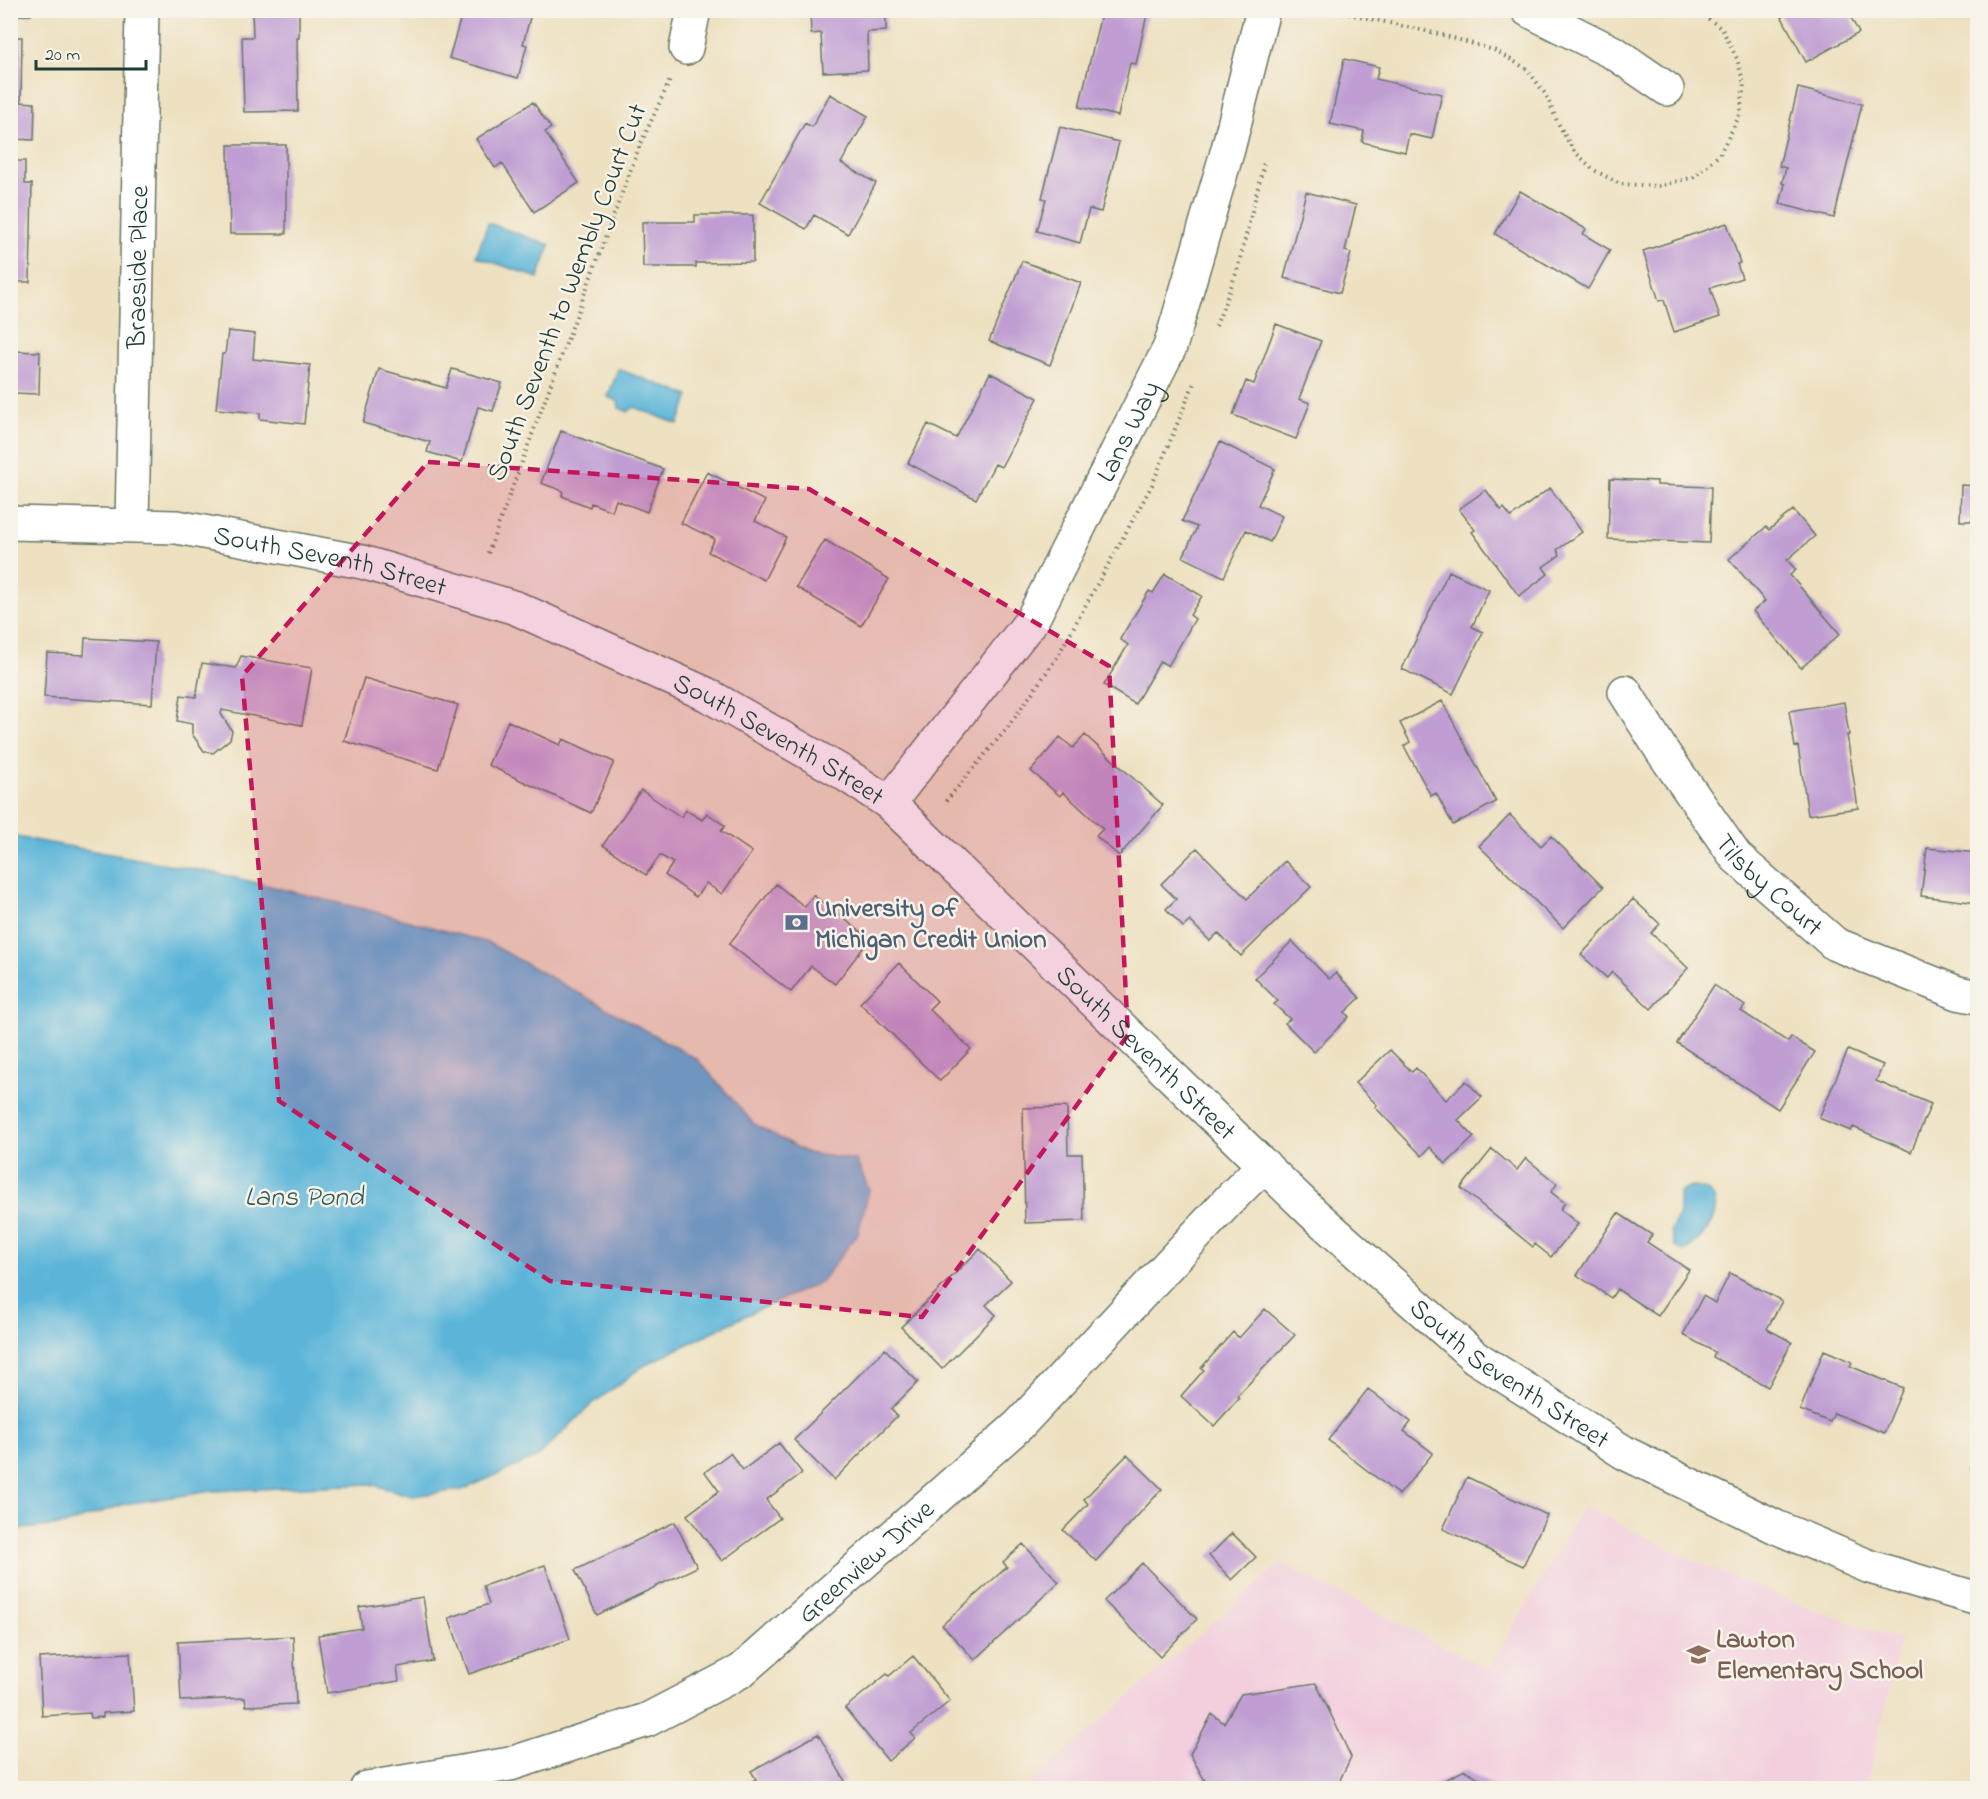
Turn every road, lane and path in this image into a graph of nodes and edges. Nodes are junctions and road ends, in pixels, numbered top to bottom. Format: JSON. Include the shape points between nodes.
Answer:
{"nodes":[{"id":1,"x":142,"y":10,"type":"edge"},
{"id":2,"x":694,"y":10,"type":"edge"},
{"id":3,"x":1263,"y":10,"type":"edge"},
{"id":4,"x":1331,"y":10,"type":"edge"},
{"id":5,"x":1528,"y":10,"type":"edge"},
{"id":6,"x":1697,"y":10,"type":"edge"},
{"id":7,"x":686,"y":48,"type":"joint"},
{"id":8,"x":1667,"y":89,"type":"dead end"},
{"id":9,"x":10,"y":523,"type":"edge"},
{"id":10,"x":132,"y":525,"type":"junction"},
{"id":11,"x":489,"y":553,"type":"dead end"},
{"id":12,"x":1625,"y":692,"type":"dead end"},
{"id":13,"x":889,"y":803,"type":"junction"},
{"id":14,"x":1977,"y":997,"type":"edge"},
{"id":15,"x":1264,"y":1165,"type":"junction"},
{"id":16,"x":1977,"y":1599,"type":"edge"},
{"id":17,"x":367,"y":1788,"type":"edge"}],
"edges":[{"from":1,"to":10,"type":"street","name":"Braeside Place"},
{"from":2,"to":7,"type":"street"},
{"from":3,"to":13,"type":"street","name":"Lans Way","via":[[1228,149],[1170,347],[1032,620]]},
{"from":4,"to":6,"type":"path","via":[[1494,50],[1527,69],[1546,94],[1573,150],[1593,170],[1620,184],[1659,186],[1694,177],[1719,155],[1740,115],[1744,84],[1737,59],[1722,29]]},
{"from":5,"to":8,"type":"street","via":[[1616,54]]},
{"from":7,"to":11,"type":"path","name":"South Seventh to Wembly Court Cut","via":[[644,136]]},
{"from":9,"to":10,"type":"street","name":"South Seventh Street"},
{"from":10,"to":13,"type":"street","name":"South Seventh Street","via":[[177,527],[362,562],[516,608],[706,694]]},
{"from":12,"to":14,"type":"street","name":"Tilsby Court","via":[[1736,858],[1835,944]]},
{"from":13,"to":15,"type":"street","name":"South Seventh Street"},
{"from":15,"to":16,"type":"street","name":"South Seventh Street","via":[[1475,1357],[1625,1453],[1776,1527],[1870,1567]]},
{"from":15,"to":17,"type":"street","name":"Greenview Drive","via":[[1019,1425],[741,1671],[647,1720],[510,1764]]}]}
